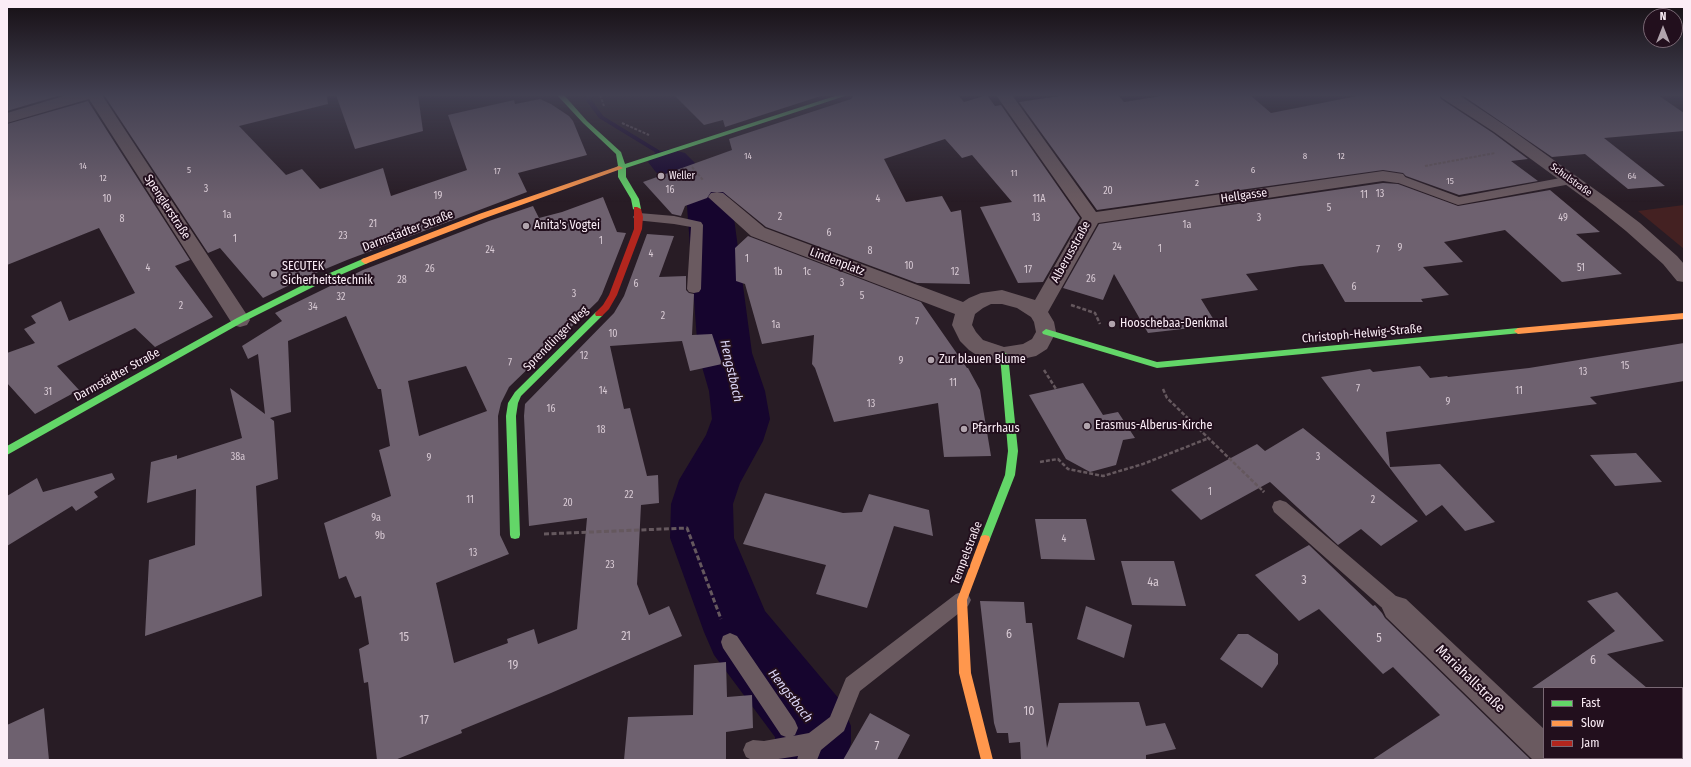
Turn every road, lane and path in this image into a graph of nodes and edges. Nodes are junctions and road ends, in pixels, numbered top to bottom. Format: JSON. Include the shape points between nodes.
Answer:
{"nodes":[{"id":1,"x":117,"y":131,"type":"edge"},
{"id":2,"x":595,"y":131,"type":"edge"},
{"id":3,"x":638,"y":131,"type":"edge"},
{"id":4,"x":733,"y":131,"type":"edge"},
{"id":5,"x":1029,"y":131,"type":"edge"},
{"id":6,"x":1501,"y":131,"type":"edge"},
{"id":7,"x":1525,"y":147,"type":"junction"},
{"id":8,"x":676,"y":149,"type":"junction"},
{"id":9,"x":622,"y":167,"type":"junction"},
{"id":10,"x":1394,"y":177,"type":"junction"},
{"id":11,"x":1571,"y":180,"type":"junction"},
{"id":12,"x":717,"y":197,"type":"joint"},
{"id":13,"x":639,"y":217,"type":"junction"},
{"id":14,"x":1091,"y":218,"type":"junction"},
{"id":15,"x":1684,"y":276,"type":"edge"},
{"id":16,"x":694,"y":289,"type":"dead end"},
{"id":17,"x":966,"y":311,"type":"junction"},
{"id":18,"x":1038,"y":312,"type":"junction"},
{"id":19,"x":1684,"y":316,"type":"edge"},
{"id":20,"x":240,"y":320,"type":"junction"},
{"id":21,"x":1046,"y":332,"type":"junction"},
{"id":22,"x":1004,"y":355,"type":"junction"},
{"id":23,"x":1048,"y":375,"type":"dead end"},
{"id":24,"x":1056,"y":389,"type":"dead end"},
{"id":25,"x":1167,"y":398,"type":"dead end"},
{"id":26,"x":1209,"y":438,"type":"junction"},
{"id":27,"x":7,"y":451,"type":"edge"},
{"id":28,"x":1011,"y":464,"type":"junction"},
{"id":29,"x":1280,"y":507,"type":"joint"},
{"id":30,"x":516,"y":535,"type":"joint"},
{"id":31,"x":962,"y":600,"type":"junction"},
{"id":32,"x":1396,"y":608,"type":"joint"},
{"id":33,"x":730,"y":642,"type":"joint"},
{"id":34,"x":788,"y":728,"type":"dead end"},
{"id":35,"x":1543,"y":749,"type":"edge"},
{"id":36,"x":753,"y":750,"type":"dead end"},
{"id":37,"x":810,"y":752,"type":"edge"},
{"id":38,"x":986,"y":760,"type":"edge"}],
"edges":[{"from":1,"to":20,"type":"street","name":"Spenglerstraße"},
{"from":2,"to":9,"type":"street","name":"Sprendlinger Weg","via":[[619,153]]},
{"from":3,"to":8,"type":"path"},
{"from":4,"to":8,"type":"street","name":"Darmstädter Straße"},
{"from":5,"to":14,"type":"street","name":"Alberusstraße"},
{"from":6,"to":7,"type":"street","name":"Schulstraße"},
{"from":7,"to":10,"type":"path","via":[[1400,170]]},
{"from":7,"to":11,"type":"street","name":"Schulstraße"},
{"from":8,"to":9,"type":"street","name":"Darmstädter Straße"},
{"from":8,"to":12,"type":"path"},
{"from":9,"to":13,"type":"street","name":"Sprendlinger Weg","via":[[622,178],[635,199]]},
{"from":9,"to":20,"type":"street","name":"Darmstädter Straße","via":[[398,247],[314,283]]},
{"from":10,"to":11,"type":"lane","via":[[1458,201]]},
{"from":10,"to":14,"type":"street","name":"Hellgasse","via":[[1375,177]]},
{"from":11,"to":15,"type":"street","name":"Schulstraße","via":[[1633,227]]},
{"from":12,"to":17,"type":"street","name":"Lindenplatz","via":[[758,232]]},
{"from":13,"to":16,"type":"lane","via":[[697,225]]},
{"from":13,"to":30,"type":"street","name":"Sprendlinger Weg","via":[[638,230],[606,307],[518,394],[513,403],[511,416]]},
{"from":14,"to":18,"type":"street","name":"Alberusstraße"},
{"from":17,"to":18,"type":"street","via":[[976,302],[1002,297],[1024,303]]},
{"from":17,"to":22,"type":"street","via":[[962,325],[967,336],[983,349]]},
{"from":18,"to":21,"type":"street"},
{"from":19,"to":21,"type":"street","name":"Christoph-Helwig-Straße","via":[[1157,365]]},
{"from":20,"to":27,"type":"street","name":"Darmstädter Straße"},
{"from":21,"to":22,"type":"street","via":[[1040,344],[1028,351]]},
{"from":22,"to":28,"type":"street","name":"Tempelstraße","via":[[1013,451]]},
{"from":23,"to":24,"type":"path"},
{"from":25,"to":26,"type":"path"},
{"from":26,"to":28,"type":"path","via":[[1143,464],[1102,476],[1068,469],[1058,459]]},
{"from":26,"to":29,"type":"path"},
{"from":28,"to":31,"type":"street","name":"Tempelstraße","via":[[1010,475]]},
{"from":29,"to":32,"type":"lane"},
{"from":30,"to":33,"type":"path","via":[[687,528]]},
{"from":31,"to":37,"type":"lane","via":[[852,685],[837,724]]},
{"from":31,"to":38,"type":"street","name":"Tempelstraße","via":[[965,673]]},
{"from":32,"to":35,"type":"street","name":"Mariahallstraße"},
{"from":33,"to":34,"type":"lane"},
{"from":36,"to":37,"type":"lane"}]}
